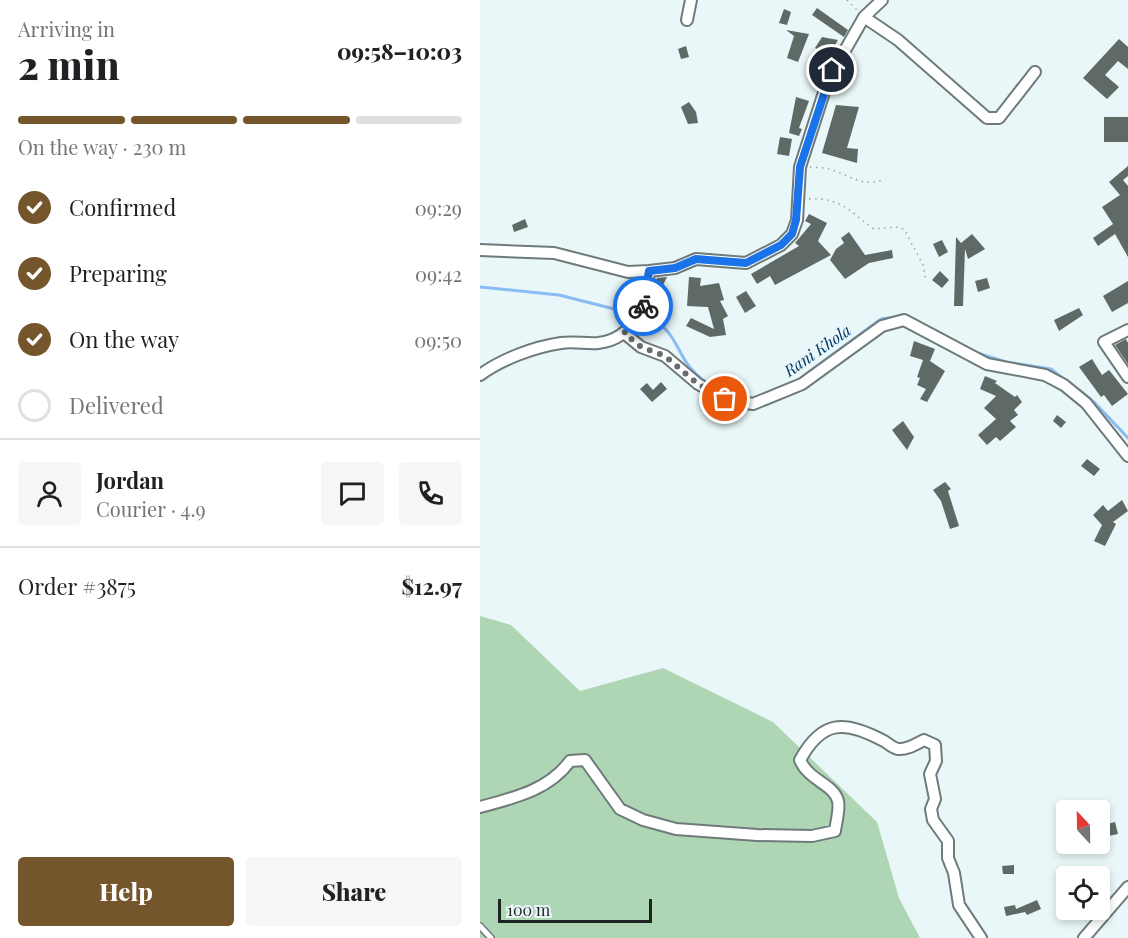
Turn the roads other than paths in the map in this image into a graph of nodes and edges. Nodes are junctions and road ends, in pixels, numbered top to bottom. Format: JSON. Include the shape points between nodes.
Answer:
{"nodes":[{"id":1,"x":691,"y":0,"type":"edge"},
{"id":2,"x":882,"y":0,"type":"edge"},
{"id":3,"x":864,"y":17,"type":"junction"},
{"id":4,"x":687,"y":20,"type":"dead end"},
{"id":5,"x":1035,"y":72,"type":"dead end"},
{"id":6,"x":480,"y":250,"type":"edge"},
{"id":7,"x":649,"y":271,"type":"junction"},
{"id":8,"x":1128,"y":330,"type":"edge"},
{"id":9,"x":624,"y":333,"type":"junction"},
{"id":10,"x":480,"y":375,"type":"edge"},
{"id":11,"x":1128,"y":377,"type":"edge"},
{"id":12,"x":1128,"y":456,"type":"edge"},
{"id":13,"x":480,"y":807,"type":"edge"},
{"id":14,"x":1128,"y":887,"type":"edge"},
{"id":15,"x":480,"y":926,"type":"edge"},
{"id":16,"x":491,"y":938,"type":"edge"},
{"id":17,"x":981,"y":938,"type":"edge"},
{"id":18,"x":1084,"y":938,"type":"edge"}],
"edges":[{"from":1,"to":4,"type":"street"},
{"from":2,"to":3,"type":"street"},
{"from":3,"to":5,"type":"street","via":[[898,40],[987,118],[999,118]]},
{"from":3,"to":7,"type":"street","via":[[828,80],[800,167],[792,234],[767,254],[746,263],[696,259],[675,268]]},
{"from":6,"to":7,"type":"street","via":[[554,253],[628,272]]},
{"from":7,"to":9,"type":"street","via":[[643,308]]},
{"from":8,"to":11,"type":"street","via":[[1104,342]]},
{"from":9,"to":10,"type":"street","via":[[599,343],[544,347],[512,357]]},
{"from":9,"to":12,"type":"street","via":[[641,347],[665,356],[698,384],[725,399],[753,404],[802,384],[882,326],[904,320],[987,364],[1045,375],[1064,385],[1086,403]]},
{"from":13,"to":17,"type":"street","via":[[537,789],[559,776],[570,761],[585,760],[620,809],[643,820],[676,829],[812,836],[835,831],[839,803],[834,791],[805,772],[800,760],[810,743],[833,726],[849,725],[896,749],[906,749],[924,740],[935,745],[936,761],[930,774],[935,799],[931,809],[933,820],[948,841],[959,904]]},
{"from":14,"to":18,"type":"street"},
{"from":15,"to":16,"type":"lane"}]}
